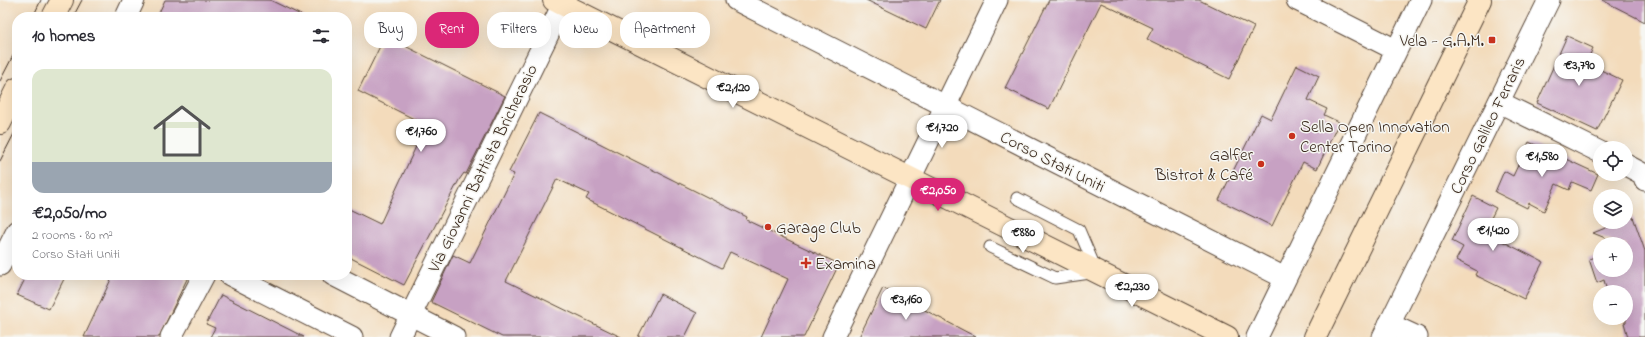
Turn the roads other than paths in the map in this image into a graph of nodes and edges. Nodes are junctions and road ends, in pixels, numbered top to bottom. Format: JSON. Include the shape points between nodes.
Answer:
{"nodes":[{"id":1,"x":62,"y":0,"type":"edge"},
{"id":2,"x":134,"y":0,"type":"edge"},
{"id":3,"x":736,"y":0,"type":"edge"},
{"id":4,"x":997,"y":0,"type":"edge"},
{"id":5,"x":1297,"y":0,"type":"edge"},
{"id":6,"x":1421,"y":0,"type":"edge"},
{"id":7,"x":1480,"y":0,"type":"edge"},
{"id":8,"x":1549,"y":0,"type":"edge"},
{"id":9,"x":561,"y":1,"type":"edge"},
{"id":10,"x":56,"y":12,"type":"edge"},
{"id":11,"x":128,"y":12,"type":"edge"},
{"id":12,"x":1396,"y":50,"type":"junction"},
{"id":13,"x":12,"y":99,"type":"edge"},
{"id":14,"x":1499,"y":102,"type":"junction"},
{"id":15,"x":945,"y":106,"type":"junction"},
{"id":16,"x":0,"y":122,"type":"edge"},
{"id":17,"x":1593,"y":149,"type":"edge"},
{"id":18,"x":910,"y":178,"type":"junction"},
{"id":19,"x":1017,"y":198,"type":"dead end"},
{"id":20,"x":12,"y":241,"type":"edge"},
{"id":21,"x":990,"y":247,"type":"dead end"},
{"id":22,"x":0,"y":265,"type":"edge"},
{"id":23,"x":1097,"y":272,"type":"junction"},
{"id":24,"x":1285,"y":278,"type":"junction"},
{"id":25,"x":201,"y":280,"type":"edge"},
{"id":26,"x":240,"y":280,"type":"edge"},
{"id":27,"x":343,"y":280,"type":"edge"},
{"id":28,"x":411,"y":315,"type":"junction"},
{"id":29,"x":1386,"y":331,"type":"edge"},
{"id":30,"x":170,"y":337,"type":"edge"},
{"id":31,"x":352,"y":337,"type":"edge"},
{"id":32,"x":400,"y":337,"type":"edge"},
{"id":33,"x":454,"y":337,"type":"edge"},
{"id":34,"x":834,"y":337,"type":"edge"},
{"id":35,"x":1227,"y":337,"type":"edge"},
{"id":36,"x":1257,"y":337,"type":"edge"},
{"id":37,"x":1315,"y":337,"type":"edge"},
{"id":38,"x":1417,"y":337,"type":"edge"}],
"edges":[{"from":1,"to":10,"type":"main road"},
{"from":2,"to":11,"type":"street"},
{"from":3,"to":15,"type":"street","name":"Corso Stati Uniti"},
{"from":4,"to":15,"type":"street"},
{"from":5,"to":12,"type":"street"},
{"from":6,"to":12,"type":"street"},
{"from":7,"to":37,"type":"main road"},
{"from":8,"to":14,"type":"street","name":"Corso Galileo Ferraris"},
{"from":9,"to":18,"type":"main road"},
{"from":9,"to":28,"type":"street","name":"Via Giovanni Battista Bricherasio"},
{"from":12,"to":24,"type":"street"},
{"from":13,"to":16,"type":"main road"},
{"from":14,"to":17,"type":"street"},
{"from":14,"to":29,"type":"street","name":"Corso Galileo Ferraris"},
{"from":15,"to":18,"type":"street"},
{"from":15,"to":24,"type":"street","name":"Corso Stati Uniti"},
{"from":18,"to":23,"type":"main road"},
{"from":18,"to":34,"type":"street"},
{"from":19,"to":23,"type":"lane","via":[[1079,230]]},
{"from":20,"to":22,"type":"street"},
{"from":21,"to":23,"type":"lane","via":[[1055,278]]},
{"from":23,"to":35,"type":"main road"},
{"from":24,"to":36,"type":"street"},
{"from":25,"to":30,"type":"street"},
{"from":26,"to":31,"type":"street"},
{"from":27,"to":28,"type":"street"},
{"from":28,"to":32,"type":"street","name":"Via Giovanni Battista Bricherasio"},
{"from":28,"to":33,"type":"street"},
{"from":29,"to":38,"type":"street"}]}
